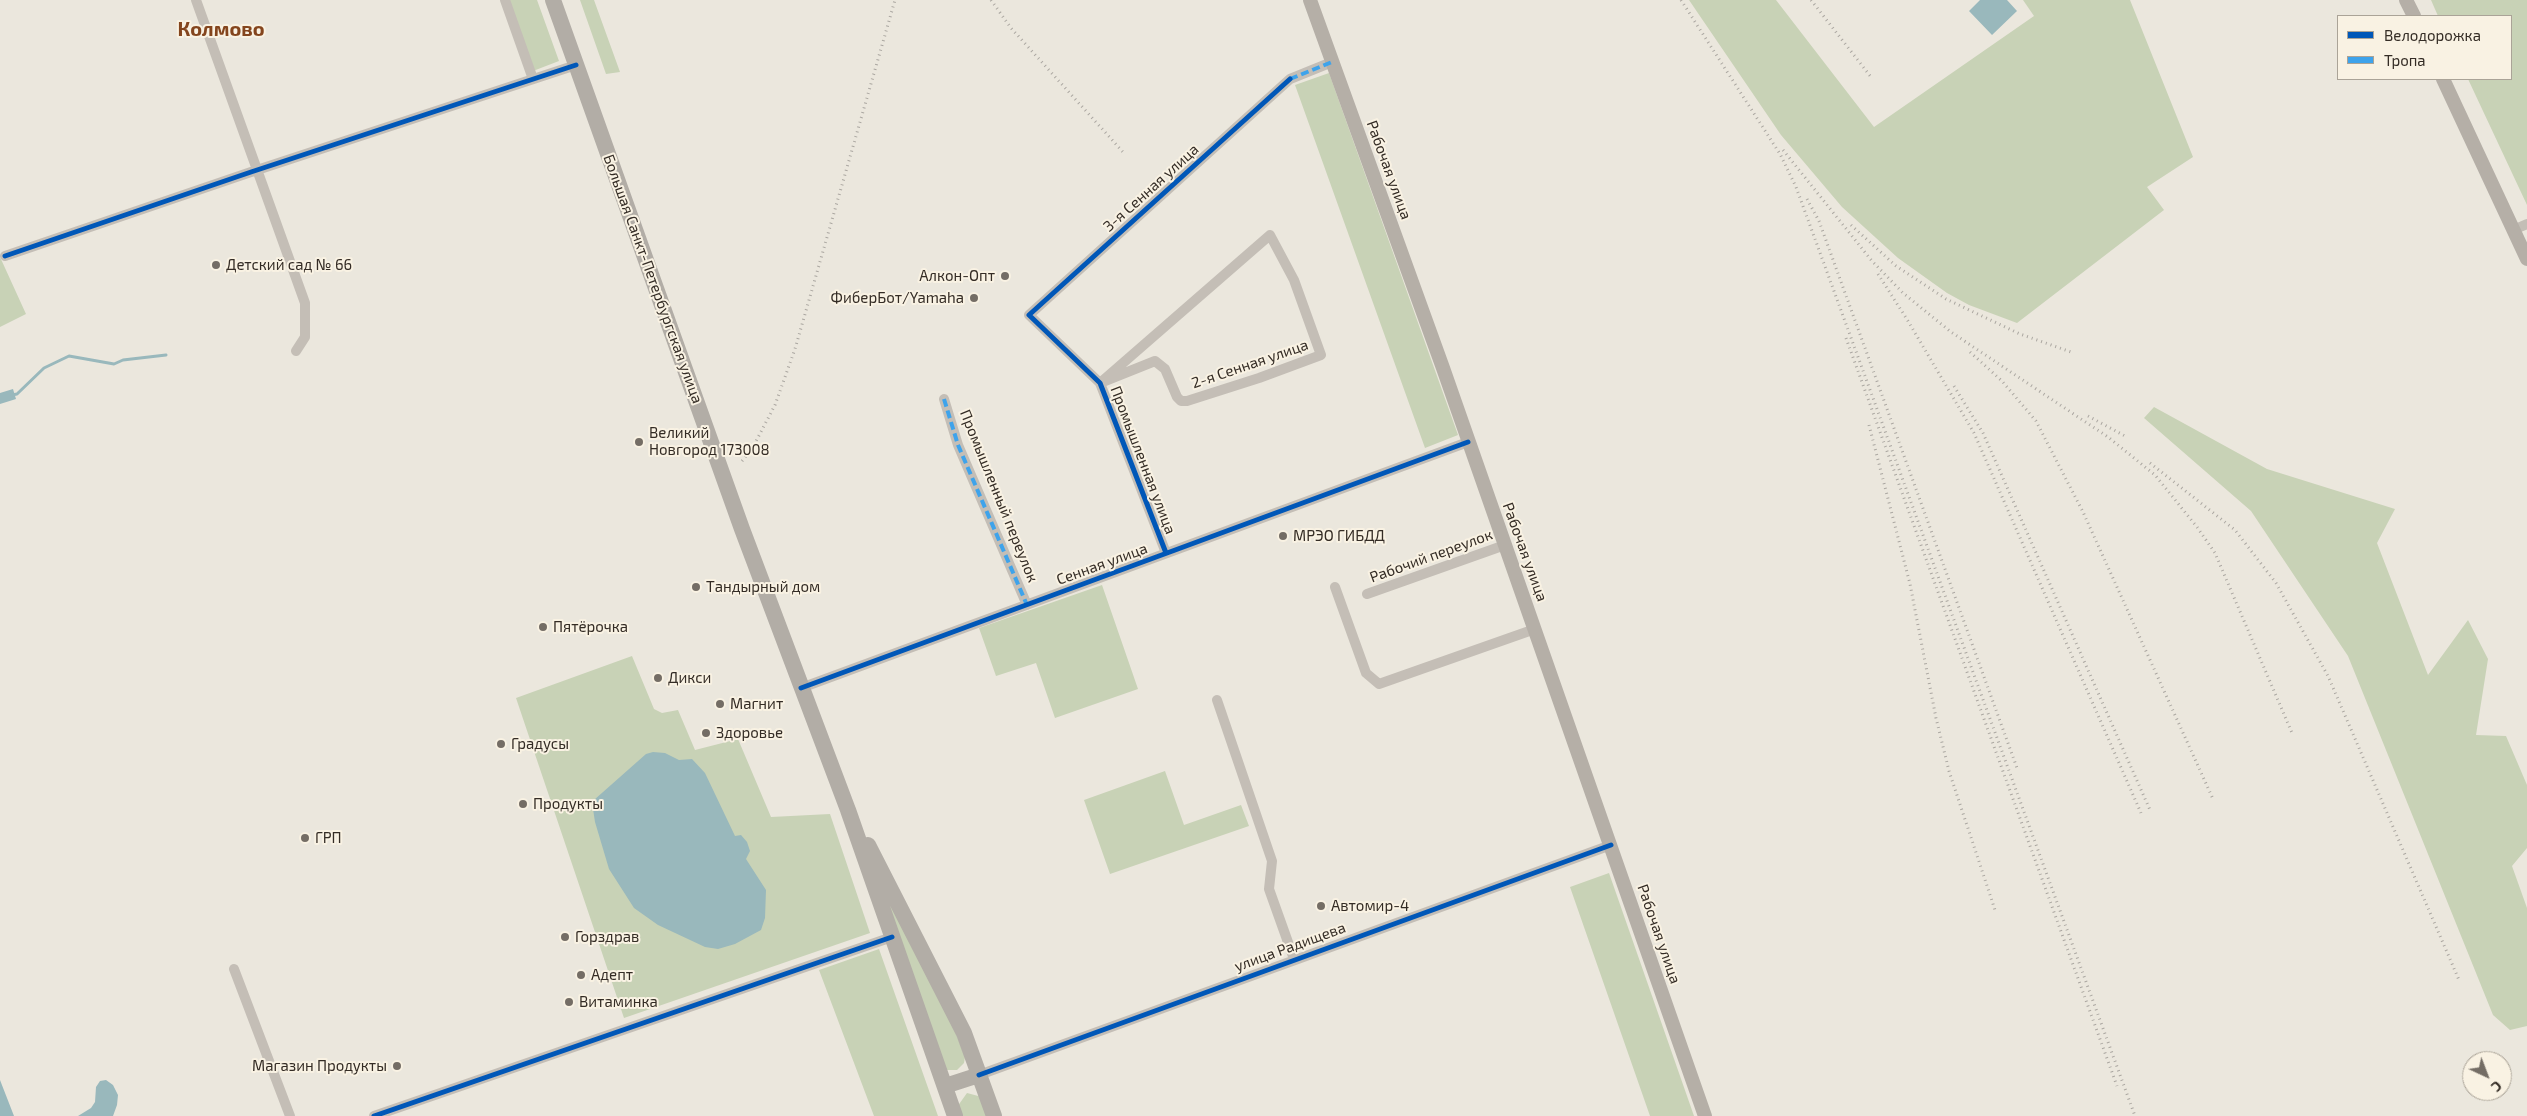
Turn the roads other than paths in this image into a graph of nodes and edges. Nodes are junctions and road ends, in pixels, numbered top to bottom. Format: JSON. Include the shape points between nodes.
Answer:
{"nodes":[{"id":1,"x":196,"y":0,"type":"edge"},
{"id":2,"x":505,"y":0,"type":"edge"},
{"id":3,"x":553,"y":0,"type":"edge"},
{"id":4,"x":1310,"y":0,"type":"edge"},
{"id":5,"x":2406,"y":0,"type":"edge"},
{"id":6,"x":2414,"y":15,"type":"edge"},
{"id":7,"x":1332,"y":62,"type":"junction"},
{"id":8,"x":576,"y":65,"type":"junction"},
{"id":9,"x":534,"y":78,"type":"junction"},
{"id":10,"x":2443,"y":80,"type":"edge"},
{"id":11,"x":257,"y":170,"type":"junction"},
{"id":12,"x":2527,"y":224,"type":"edge"},
{"id":13,"x":2513,"y":230,"type":"junction"},
{"id":14,"x":5,"y":256,"type":"dead end"},
{"id":15,"x":2527,"y":259,"type":"edge"},
{"id":16,"x":1029,"y":315,"type":"joint"},
{"id":17,"x":296,"y":351,"type":"dead end"},
{"id":18,"x":1100,"y":382,"type":"junction"},
{"id":19,"x":944,"y":398,"type":"dead end"},
{"id":20,"x":1468,"y":442,"type":"junction"},
{"id":21,"x":1505,"y":545,"type":"junction"},
{"id":22,"x":1166,"y":553,"type":"junction"},
{"id":23,"x":1335,"y":587,"type":"dead end"},
{"id":24,"x":1367,"y":594,"type":"dead end"},
{"id":25,"x":1026,"y":605,"type":"junction"},
{"id":26,"x":1535,"y":629,"type":"junction"},
{"id":27,"x":801,"y":688,"type":"junction"},
{"id":28,"x":1218,"y":700,"type":"dead end"},
{"id":29,"x":848,"y":810,"type":"junction"},
{"id":30,"x":1611,"y":845,"type":"junction"},
{"id":31,"x":892,"y":937,"type":"junction"},
{"id":32,"x":1294,"y":959,"type":"junction"},
{"id":33,"x":234,"y":969,"type":"dead end"},
{"id":34,"x":979,"y":1075,"type":"junction"},
{"id":35,"x":945,"y":1086,"type":"junction"},
{"id":36,"x":290,"y":1116,"type":"edge"},
{"id":37,"x":374,"y":1116,"type":"edge"},
{"id":38,"x":955,"y":1116,"type":"edge"},
{"id":39,"x":994,"y":1116,"type":"edge"},
{"id":40,"x":1705,"y":1116,"type":"edge"}],
"edges":[{"from":1,"to":11,"type":"street"},
{"from":2,"to":9,"type":"street"},
{"from":3,"to":8,"type":"main road","name":"Большая Санкт-Петербургская улица"},
{"from":4,"to":7,"type":"main road","name":"Рабочая улица"},
{"from":5,"to":6,"type":"main road"},
{"from":7,"to":16,"type":"street","name":"3-я Сенная улица","via":[[1290,79]]},
{"from":7,"to":20,"type":"main road","name":"Рабочая улица"},
{"from":8,"to":9,"type":"street"},
{"from":8,"to":27,"type":"main road","name":"Большая Санкт-Петербургская улица"},
{"from":9,"to":11,"type":"street"},
{"from":10,"to":13,"type":"main road"},
{"from":11,"to":14,"type":"street"},
{"from":11,"to":17,"type":"street","via":[[305,303],[305,337]]},
{"from":12,"to":13,"type":"street"},
{"from":13,"to":15,"type":"main road"},
{"from":16,"to":18,"type":"street","name":"Промышленная улица"},
{"from":18,"to":18,"type":"street","name":"2-я Сенная улица","via":[[1155,361],[1165,369],[1177,397],[1187,401],[1320,355],[1294,280],[1270,235]]},
{"from":18,"to":22,"type":"street","name":"Промышленная улица"},
{"from":19,"to":25,"type":"street","name":"Промышленный переулок","via":[[958,445]]},
{"from":20,"to":21,"type":"main road","name":"Рабочая улица"},
{"from":20,"to":22,"type":"street","name":"Сенная улица"},
{"from":21,"to":24,"type":"street","name":"Рабочий переулок"},
{"from":21,"to":26,"type":"main road","name":"Рабочая улица"},
{"from":22,"to":25,"type":"street","name":"Сенная улица"},
{"from":23,"to":26,"type":"street","via":[[1366,673],[1379,684]]},
{"from":25,"to":27,"type":"street","name":"Сенная улица"},
{"from":26,"to":30,"type":"main road","name":"Рабочая улица"},
{"from":27,"to":29,"type":"main road","name":"Большая Санкт-Петербургская улица"},
{"from":28,"to":32,"type":"street","via":[[1272,861],[1269,889]]},
{"from":29,"to":31,"type":"main road","name":"Большая Санкт-Петербургская улица"},
{"from":29,"to":34,"type":"main road","name":"Большая Санкт-Петербургская улица","via":[[877,860],[964,1033]]},
{"from":30,"to":32,"type":"street","name":"улица Радищева"},
{"from":30,"to":40,"type":"main road","name":"Рабочая улица"},
{"from":31,"to":35,"type":"main road","name":"Большая Санкт-Петербургская улица"},
{"from":31,"to":37,"type":"street"},
{"from":32,"to":34,"type":"street","name":"улица Радищева"},
{"from":33,"to":36,"type":"street"},
{"from":34,"to":35,"type":"main road"},
{"from":34,"to":39,"type":"main road","name":"Большая Санкт-Петербургская улица"},
{"from":35,"to":38,"type":"main road","name":"Большая Санкт-Петербургская улица"}]}
